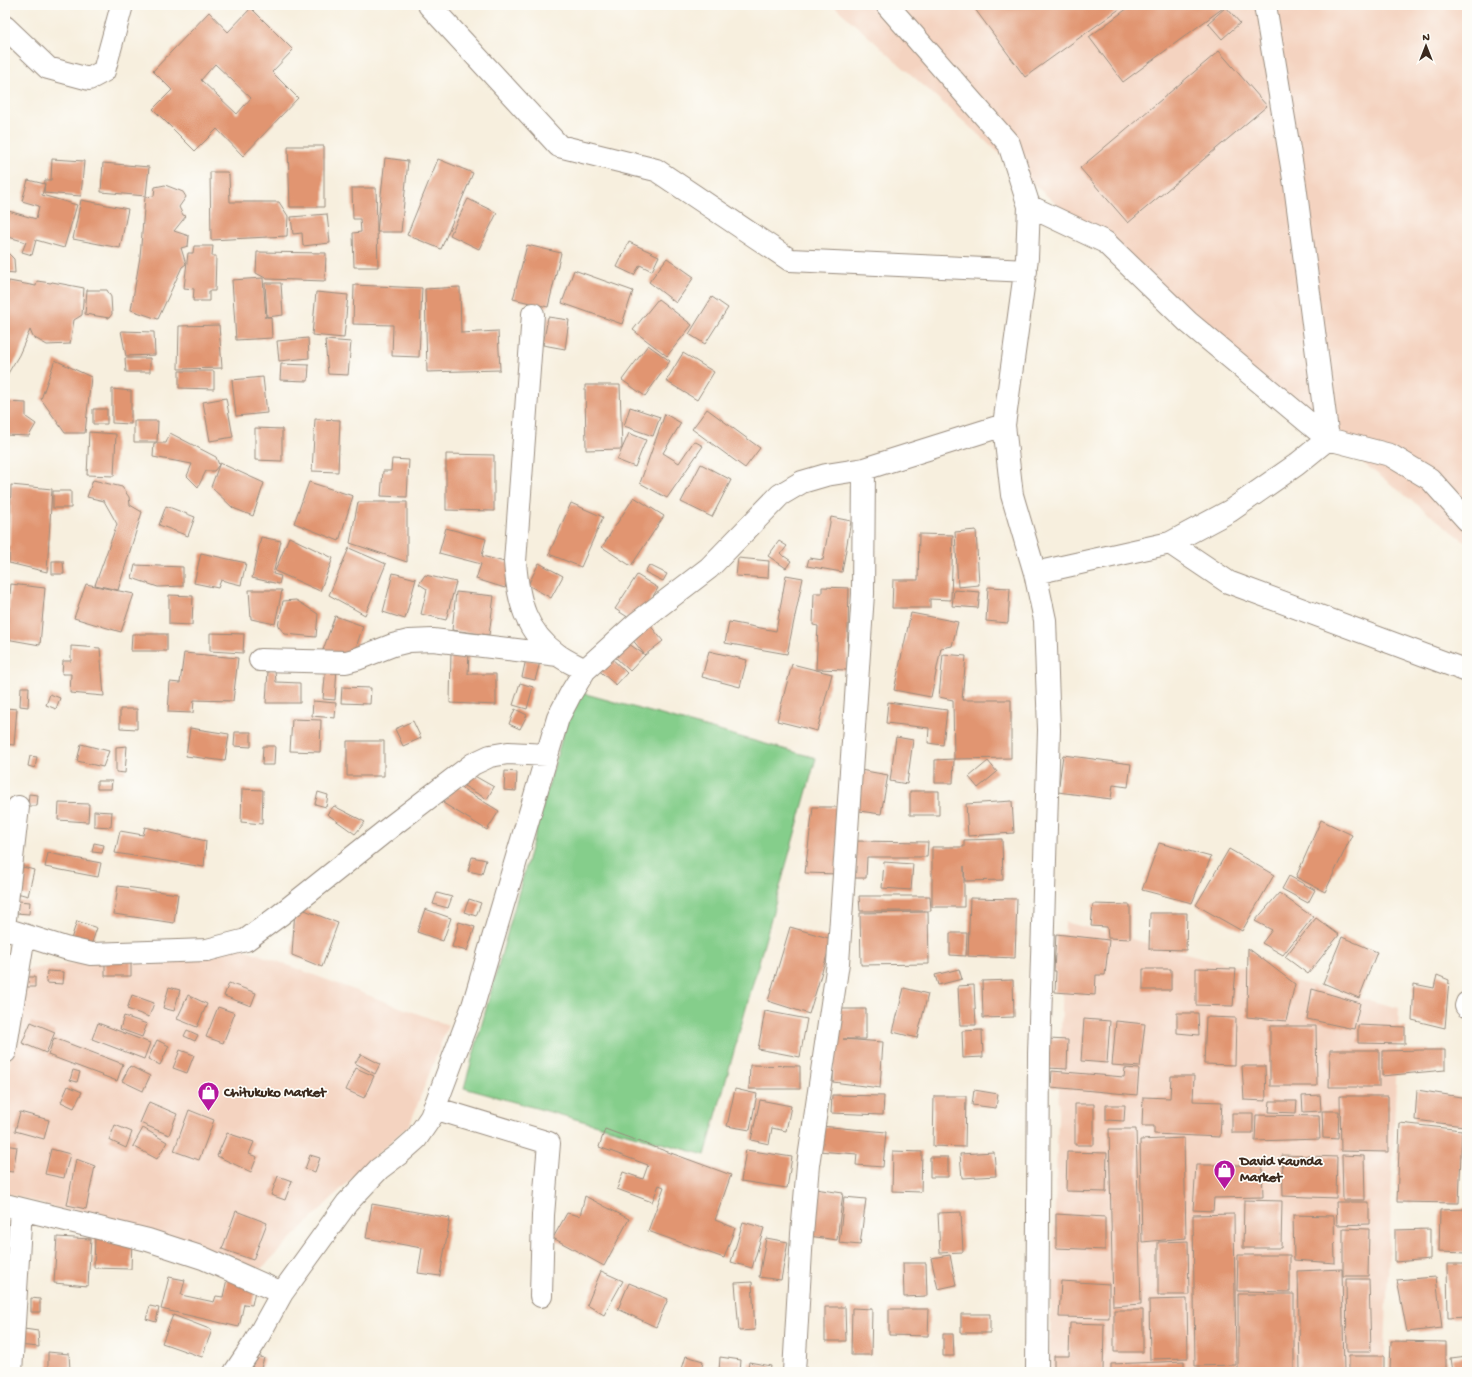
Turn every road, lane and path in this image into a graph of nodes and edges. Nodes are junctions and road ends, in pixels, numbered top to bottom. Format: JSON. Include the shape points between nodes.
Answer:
{"nodes":[{"id":1,"x":122,"y":5,"type":"edge"},
{"id":2,"x":429,"y":5,"type":"edge"},
{"id":3,"x":887,"y":5,"type":"edge"},
{"id":4,"x":1265,"y":5,"type":"edge"},
{"id":5,"x":5,"y":27,"type":"edge"},
{"id":6,"x":1029,"y":206,"type":"junction"},
{"id":7,"x":1026,"y":271,"type":"junction"},
{"id":8,"x":533,"y":314,"type":"dead end"},
{"id":9,"x":1004,"y":425,"type":"junction"},
{"id":10,"x":1328,"y":439,"type":"junction"},
{"id":11,"x":864,"y":469,"type":"junction"},
{"id":12,"x":1467,"y":520,"type":"edge"},
{"id":13,"x":1170,"y":543,"type":"junction"},
{"id":14,"x":1035,"y":572,"type":"junction"},
{"id":15,"x":558,"y":655,"type":"junction"},
{"id":16,"x":260,"y":660,"type":"dead end"},
{"id":17,"x":585,"y":670,"type":"junction"},
{"id":18,"x":1467,"y":671,"type":"edge"},
{"id":19,"x":547,"y":755,"type":"junction"},
{"id":20,"x":18,"y":807,"type":"dead end"},
{"id":21,"x":5,"y":919,"type":"edge"},
{"id":22,"x":14,"y":932,"type":"edge"},
{"id":23,"x":5,"y":1052,"type":"edge"},
{"id":24,"x":434,"y":1108,"type":"junction"},
{"id":25,"x":13,"y":1207,"type":"edge"},
{"id":26,"x":282,"y":1293,"type":"junction"},
{"id":27,"x":541,"y":1296,"type":"dead end"},
{"id":28,"x":11,"y":1372,"type":"edge"},
{"id":29,"x":235,"y":1372,"type":"edge"},
{"id":30,"x":794,"y":1372,"type":"edge"},
{"id":31,"x":1036,"y":1372,"type":"edge"}],
"edges":[{"from":1,"to":5,"type":"street","via":[[104,71],[89,79],[48,68]]},
{"from":2,"to":7,"type":"street","via":[[559,146],[656,170],[790,260]]},
{"from":3,"to":6,"type":"street","via":[[1009,144]]},
{"from":4,"to":10,"type":"street","via":[[1295,185]]},
{"from":6,"to":7,"type":"street"},
{"from":6,"to":10,"type":"street","via":[[1105,242],[1188,322]]},
{"from":7,"to":9,"type":"street"},
{"from":8,"to":15,"type":"street","via":[[515,562],[517,588],[526,618],[538,637]]},
{"from":9,"to":11,"type":"street"},
{"from":9,"to":14,"type":"street","via":[[1012,495]]},
{"from":10,"to":12,"type":"street","via":[[1390,455],[1430,479]]},
{"from":10,"to":13,"type":"street","via":[[1296,465],[1230,511]]},
{"from":11,"to":17,"type":"street","via":[[808,480],[780,495],[709,568],[637,623]]},
{"from":11,"to":30,"type":"street","via":[[864,594],[840,947],[808,1165]]},
{"from":13,"to":14,"type":"street"},
{"from":13,"to":18,"type":"street","via":[[1228,582]]},
{"from":14,"to":31,"type":"street","via":[[1044,620],[1049,730],[1039,1054]]},
{"from":15,"to":16,"type":"street","via":[[434,640],[409,641],[393,645],[346,662]]},
{"from":15,"to":17,"type":"street"},
{"from":17,"to":19,"type":"street","via":[[558,718]]},
{"from":19,"to":22,"type":"street","via":[[508,753],[490,756],[473,764],[246,940],[207,950],[91,954]]},
{"from":19,"to":24,"type":"street","via":[[473,1006]]},
{"from":20,"to":21,"type":"street"},
{"from":22,"to":23,"type":"street"},
{"from":24,"to":26,"type":"street","via":[[416,1139],[379,1169],[347,1202]]},
{"from":24,"to":27,"type":"street","via":[[549,1143],[543,1215]]},
{"from":25,"to":26,"type":"street","via":[[148,1240],[203,1258]]},
{"from":25,"to":28,"type":"street"},
{"from":26,"to":29,"type":"street"}]}
